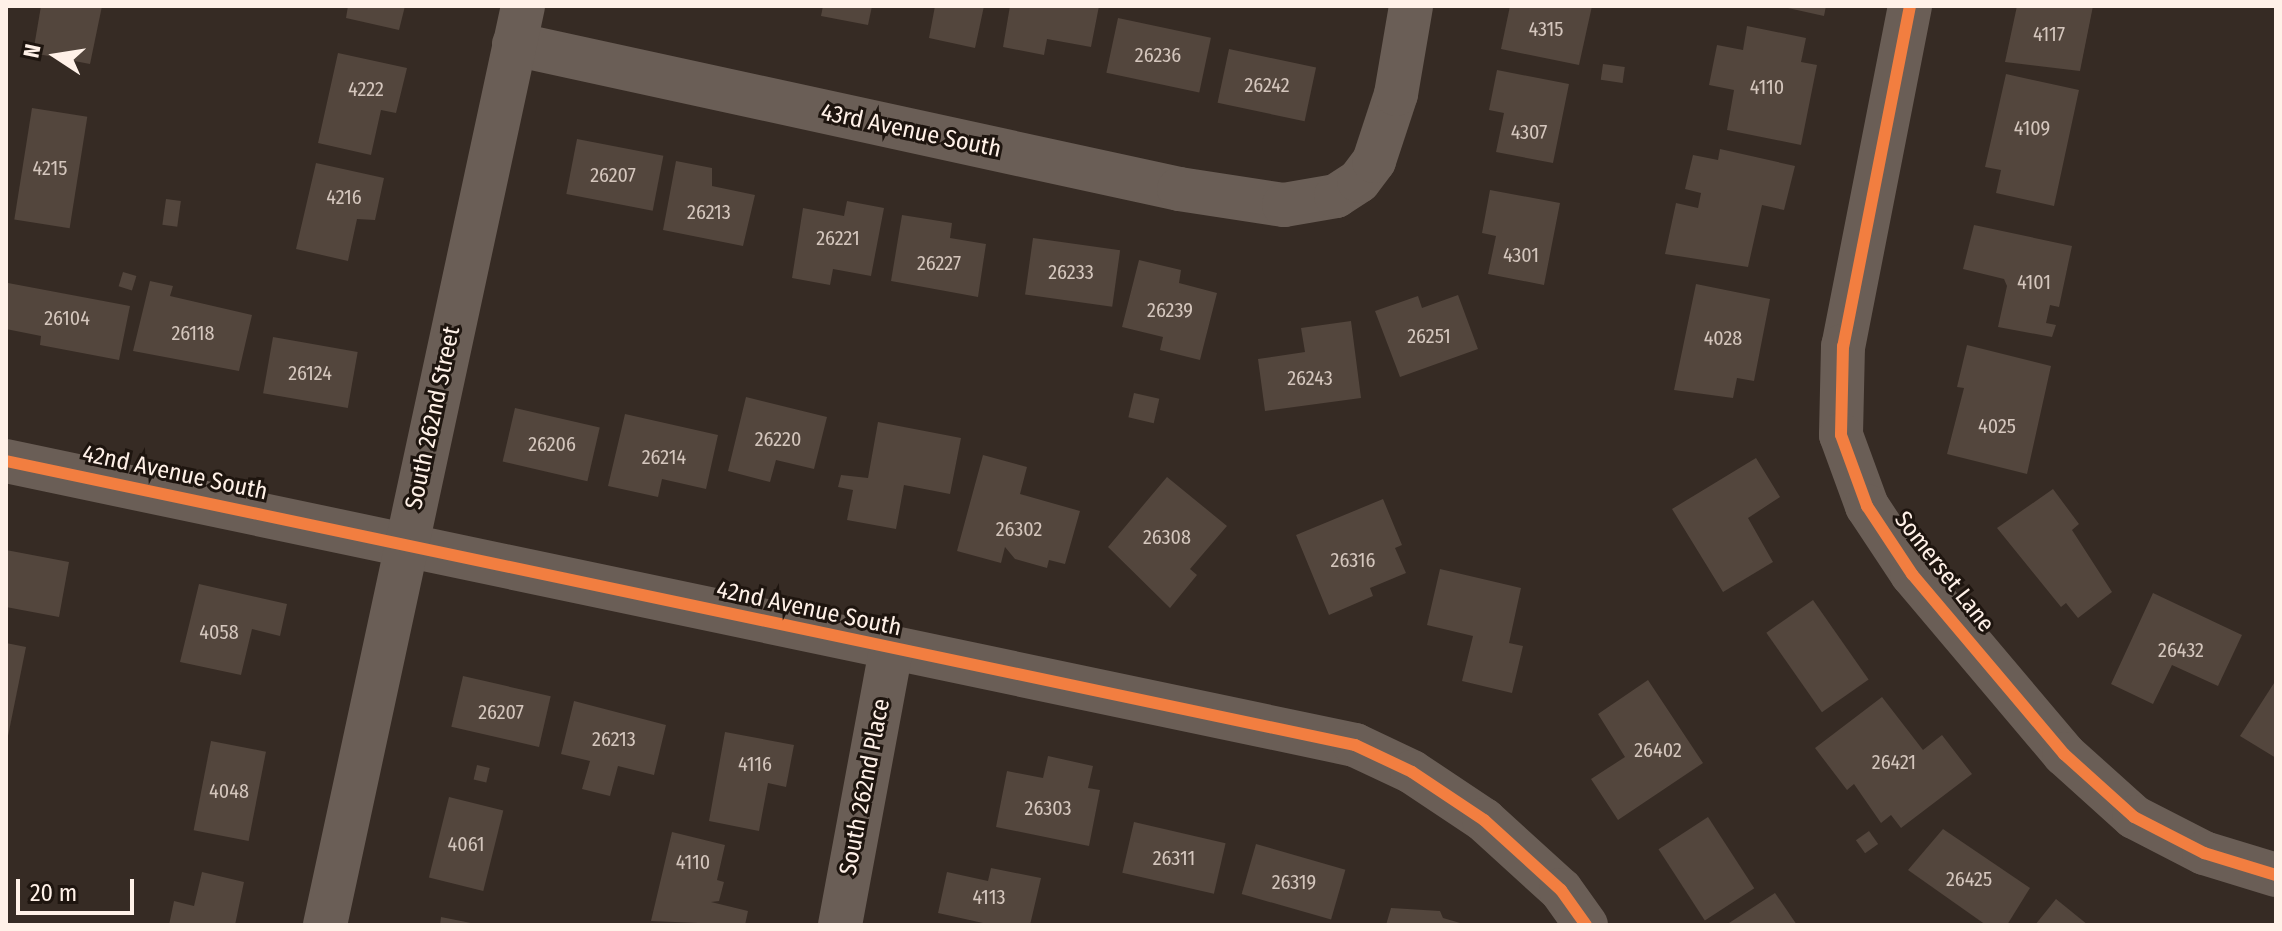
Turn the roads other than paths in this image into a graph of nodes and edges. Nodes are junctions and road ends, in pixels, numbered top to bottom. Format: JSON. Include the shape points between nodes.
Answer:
{"nodes":[{"id":1,"x":1411,"y":6,"type":"edge"},
{"id":2,"x":1910,"y":6,"type":"edge"},
{"id":3,"x":518,"y":25,"type":"edge"},
{"id":4,"x":6,"y":461,"type":"edge"},
{"id":5,"x":405,"y":544,"type":"junction"},
{"id":6,"x":891,"y":650,"type":"junction"},
{"id":7,"x":2276,"y":875,"type":"edge"},
{"id":8,"x":325,"y":925,"type":"edge"},
{"id":9,"x":840,"y":925,"type":"edge"},
{"id":10,"x":1586,"y":925,"type":"edge"}],
"edges":[{"from":1,"to":3,"type":"street","name":"43rd Avenue South","via":[[1393,107],[1374,161],[1359,181],[1336,196],[1309,203],[1253,203],[1179,189]]},
{"from":2,"to":7,"type":"street","name":"Somerset Lane","via":[[1843,346],[1841,435],[1867,506],[1912,574],[2054,742],[2122,807],[2204,853]]},
{"from":3,"to":5,"type":"street","name":"South 262nd Street"},
{"from":4,"to":5,"type":"street","name":"42nd Avenue South"},
{"from":5,"to":6,"type":"street","name":"42nd Avenue South"},
{"from":5,"to":8,"type":"street","name":"South 262nd Street"},
{"from":6,"to":9,"type":"street","name":"South 262nd Place"},
{"from":6,"to":10,"type":"street","name":"42nd Avenue South","via":[[1355,745],[1412,772],[1484,820],[1561,890]]}]}
